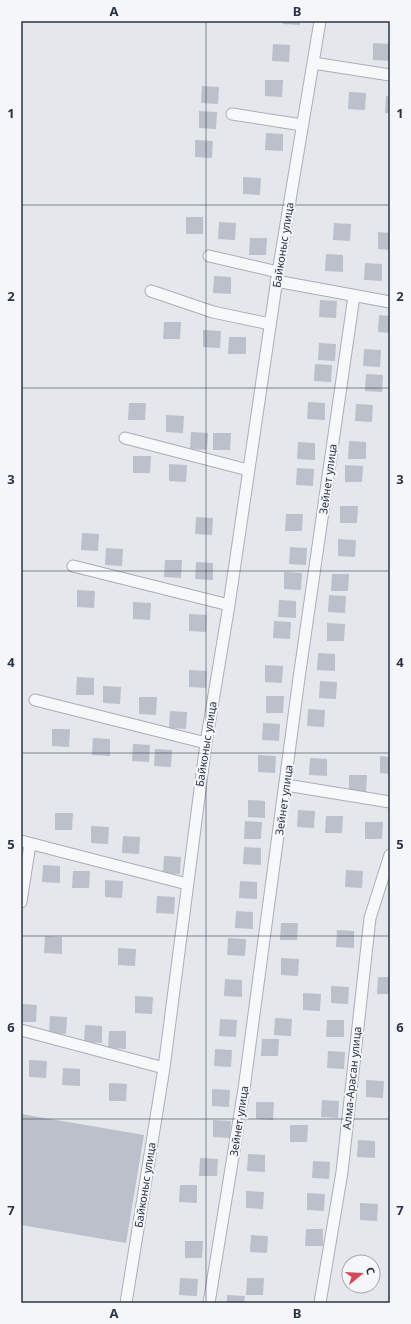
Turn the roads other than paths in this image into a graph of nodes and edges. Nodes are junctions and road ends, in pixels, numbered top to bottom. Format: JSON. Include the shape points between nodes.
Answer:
{"nodes":[{"id":1,"x":320,"y":21,"type":"edge"},
{"id":2,"x":313,"y":63,"type":"junction"},
{"id":3,"x":390,"y":76,"type":"edge"},
{"id":4,"x":232,"y":114,"type":"dead end"},
{"id":5,"x":302,"y":125,"type":"junction"},
{"id":6,"x":209,"y":256,"type":"dead end"},
{"id":7,"x":277,"y":276,"type":"junction"},
{"id":8,"x":151,"y":291,"type":"dead end"},
{"id":9,"x":354,"y":296,"type":"junction"},
{"id":10,"x":390,"y":302,"type":"edge"},
{"id":11,"x":270,"y":324,"type":"junction"},
{"id":12,"x":125,"y":438,"type":"dead end"},
{"id":13,"x":248,"y":470,"type":"junction"},
{"id":14,"x":73,"y":566,"type":"dead end"},
{"id":15,"x":229,"y":605,"type":"junction"},
{"id":16,"x":35,"y":700,"type":"dead end"},
{"id":17,"x":206,"y":743,"type":"junction"},
{"id":18,"x":286,"y":785,"type":"junction"},
{"id":19,"x":390,"y":802,"type":"edge"},
{"id":20,"x":25,"y":843,"type":"edge"},
{"id":21,"x":390,"y":855,"type":"edge"},
{"id":22,"x":186,"y":884,"type":"junction"},
{"id":23,"x":21,"y":902,"type":"edge"},
{"id":24,"x":21,"y":1030,"type":"edge"},
{"id":25,"x":164,"y":1068,"type":"junction"},
{"id":26,"x":126,"y":1303,"type":"edge"},
{"id":27,"x":209,"y":1303,"type":"edge"},
{"id":28,"x":320,"y":1303,"type":"edge"}],
"edges":[{"from":1,"to":2,"type":"street","name":"Байконыс улица"},
{"from":2,"to":3,"type":"street"},
{"from":2,"to":5,"type":"street","name":"Байконыс улица"},
{"from":4,"to":5,"type":"street"},
{"from":5,"to":7,"type":"street","name":"Байконыс улица"},
{"from":6,"to":7,"type":"street"},
{"from":7,"to":9,"type":"street"},
{"from":7,"to":11,"type":"street","name":"Байконыс улица"},
{"from":8,"to":11,"type":"street","via":[[213,312]]},
{"from":9,"to":10,"type":"street"},
{"from":9,"to":18,"type":"street","name":"Зейнет улица"},
{"from":11,"to":13,"type":"street","name":"Байконыс улица"},
{"from":12,"to":13,"type":"street"},
{"from":13,"to":15,"type":"street","name":"Байконыс улица"},
{"from":14,"to":15,"type":"street"},
{"from":15,"to":17,"type":"street","name":"Байконыс улица"},
{"from":16,"to":17,"type":"street"},
{"from":17,"to":22,"type":"street","name":"Байконыс улица"},
{"from":18,"to":19,"type":"street"},
{"from":18,"to":27,"type":"street","name":"Зейнет улица","via":[[244,1089]]},
{"from":20,"to":22,"type":"street"},
{"from":20,"to":23,"type":"street"},
{"from":21,"to":28,"type":"street","name":"Алма-Арасан улица","via":[[370,918],[342,1172]]},
{"from":22,"to":25,"type":"street","name":"Байконыс улица"},
{"from":24,"to":25,"type":"street"},
{"from":25,"to":26,"type":"street","name":"Байконыс улица"}]}
